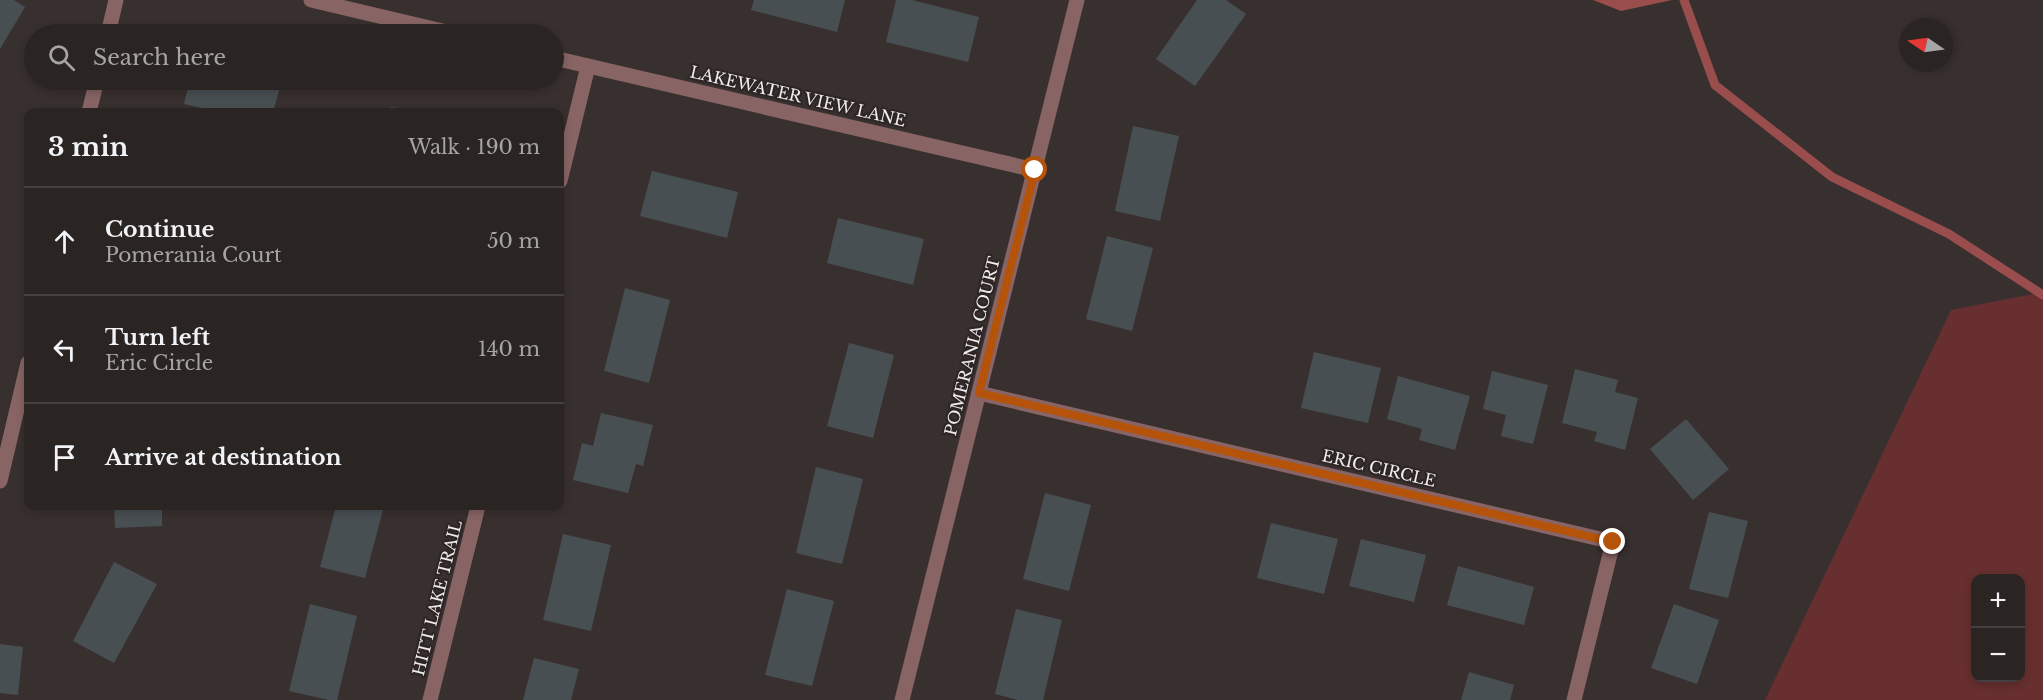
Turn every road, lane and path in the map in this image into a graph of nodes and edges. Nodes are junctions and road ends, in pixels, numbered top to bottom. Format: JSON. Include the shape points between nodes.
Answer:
{"nodes":[{"id":1,"x":116,"y":0,"type":"edge"},
{"id":2,"x":311,"y":0,"type":"edge"},
{"id":3,"x":1077,"y":0,"type":"edge"},
{"id":4,"x":347,"y":4,"type":"edge"},
{"id":5,"x":110,"y":24,"type":"edge"},
{"id":6,"x":419,"y":24,"type":"edge"},
{"id":7,"x":564,"y":60,"type":"edge"},
{"id":8,"x":588,"y":66,"type":"junction"},
{"id":9,"x":94,"y":90,"type":"edge"},
{"id":10,"x":90,"y":108,"type":"edge"},
{"id":11,"x":564,"y":165,"type":"edge"},
{"id":12,"x":1035,"y":170,"type":"junction"},
{"id":13,"x":24,"y":380,"type":"edge"},
{"id":14,"x":979,"y":393,"type":"junction"},
{"id":15,"x":0,"y":481,"type":"edge"},
{"id":16,"x":477,"y":510,"type":"edge"},
{"id":17,"x":430,"y":700,"type":"edge"},
{"id":18,"x":902,"y":700,"type":"edge"},
{"id":19,"x":1574,"y":700,"type":"edge"}],
"edges":[{"from":1,"to":5,"type":"street"},
{"from":2,"to":4,"type":"street"},
{"from":3,"to":12,"type":"street","name":"POMERANIA COURT"},
{"from":4,"to":6,"type":"street"},
{"from":7,"to":8,"type":"street","name":"LAKEWATER VIEW LANE"},
{"from":8,"to":11,"type":"street"},
{"from":8,"to":12,"type":"street","name":"LAKEWATER VIEW LANE"},
{"from":9,"to":10,"type":"street"},
{"from":12,"to":14,"type":"street","name":"POMERANIA COURT"},
{"from":13,"to":15,"type":"street"},
{"from":14,"to":18,"type":"street","name":"POMERANIA COURT"},
{"from":14,"to":19,"type":"street","name":"ERIC CIRCLE","via":[[1613,542]]},
{"from":16,"to":17,"type":"street","name":"HITT LAKE TRAIL"}]}
